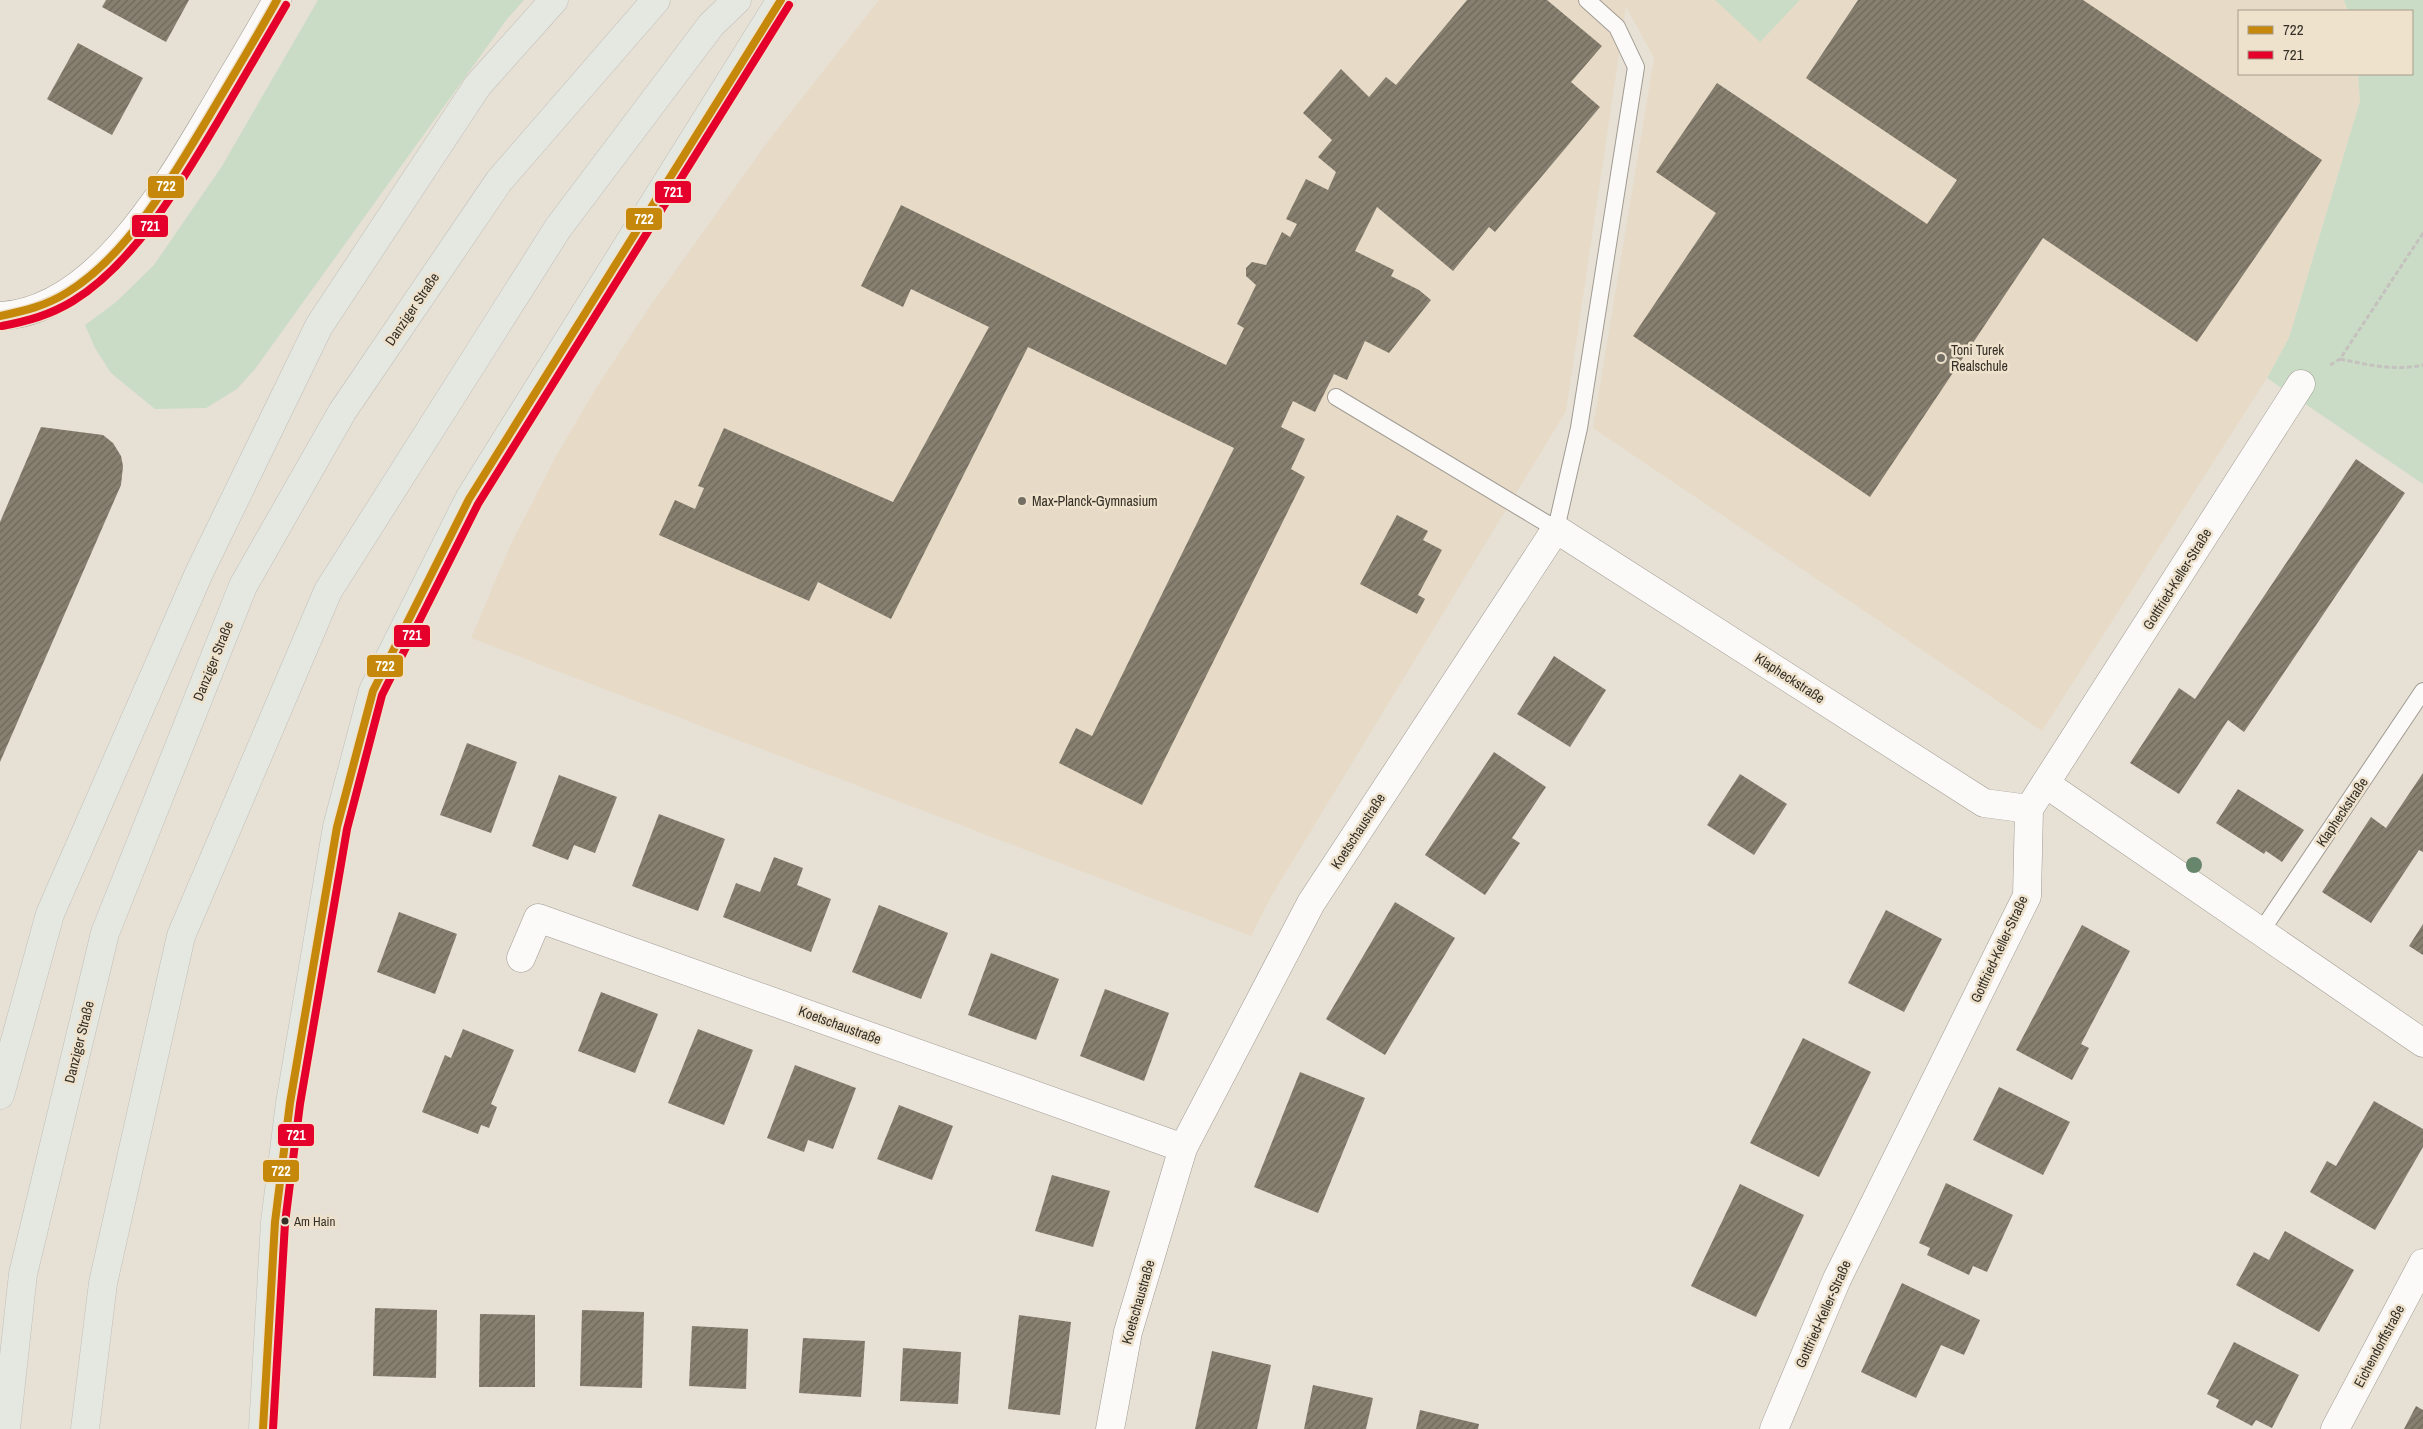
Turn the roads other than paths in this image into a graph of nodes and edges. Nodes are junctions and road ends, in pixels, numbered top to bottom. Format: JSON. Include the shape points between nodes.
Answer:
{"nodes":[{"id":1,"x":277,"y":0,"type":"edge"},
{"id":2,"x":554,"y":0,"type":"edge"},
{"id":3,"x":656,"y":0,"type":"edge"},
{"id":4,"x":737,"y":0,"type":"edge"},
{"id":5,"x":781,"y":0,"type":"edge"},
{"id":6,"x":1587,"y":0,"type":"edge"},
{"id":7,"x":0,"y":316,"type":"edge"},
{"id":8,"x":2300,"y":384,"type":"road end"},
{"id":9,"x":1336,"y":397,"type":"dead end"},
{"id":10,"x":1556,"y":529,"type":"junction"},
{"id":11,"x":2423,"y":691,"type":"edge"},
{"id":12,"x":2046,"y":784,"type":"junction"},
{"id":13,"x":2030,"y":809,"type":"junction"},
{"id":14,"x":2260,"y":933,"type":"junction"},
{"id":15,"x":521,"y":958,"type":"dead end"},
{"id":16,"x":2423,"y":1043,"type":"edge"},
{"id":17,"x":0,"y":1094,"type":"edge"},
{"id":18,"x":1183,"y":1148,"type":"junction"},
{"id":19,"x":2423,"y":1264,"type":"edge"},
{"id":20,"x":6,"y":1429,"type":"edge"},
{"id":21,"x":85,"y":1429,"type":"edge"},
{"id":22,"x":263,"y":1429,"type":"edge"},
{"id":23,"x":1110,"y":1429,"type":"edge"},
{"id":24,"x":1774,"y":1429,"type":"edge"},
{"id":25,"x":2335,"y":1429,"type":"edge"}],
"edges":[{"from":1,"to":7,"type":"street","via":[[156,201],[113,255],[76,286],[38,308]]},
{"from":2,"to":17,"type":"highway","via":[[478,85],[319,326],[198,573],[50,914]]},
{"from":3,"to":20,"type":"highway","name":"Danziger Straße","via":[[499,181],[342,412],[243,586],[105,933],[23,1274]]},
{"from":4,"to":21,"type":"highway","via":[[711,25],[558,228],[328,591],[181,936],[103,1283]]},
{"from":5,"to":22,"type":"highway","via":[[469,499],[373,692],[338,827],[290,1103],[275,1222]]},
{"from":6,"to":10,"type":"lane","via":[[1618,27],[1636,67],[1579,428]]},
{"from":8,"to":12,"type":"street","name":"Gottfried-Keller-Straße"},
{"from":9,"to":10,"type":"lane"},
{"from":10,"to":13,"type":"street","name":"Klapheckstraße","via":[[1984,803]]},
{"from":10,"to":18,"type":"street","name":"Koetschaustraße","via":[[1311,903]]},
{"from":11,"to":14,"type":"lane","name":"Klapheckstraße"},
{"from":12,"to":13,"type":"street","name":"Gottfried-Keller-Straße"},
{"from":12,"to":14,"type":"street"},
{"from":13,"to":24,"type":"street","name":"Gottfried-Keller-Straße","via":[[2027,896],[1837,1278]]},
{"from":14,"to":16,"type":"street"},
{"from":15,"to":18,"type":"street","name":"Koetschaustraße","via":[[538,918]]},
{"from":18,"to":23,"type":"street","name":"Koetschaustraße","via":[[1128,1332]]},
{"from":19,"to":25,"type":"street","name":"Eichendorffstraße"}]}
